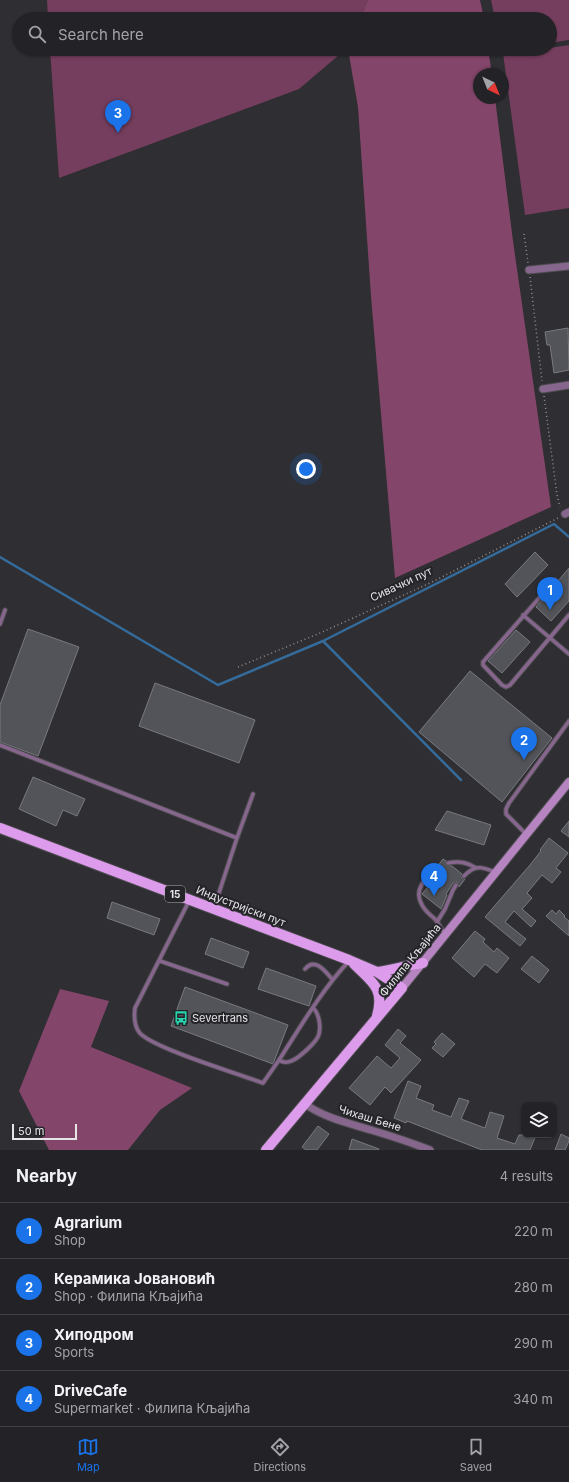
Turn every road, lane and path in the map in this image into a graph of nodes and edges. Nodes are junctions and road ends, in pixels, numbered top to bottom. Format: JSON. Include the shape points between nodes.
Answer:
{"nodes":[{"id":1,"x":524,"y":234,"type":"dead end"},
{"id":2,"x":569,"y":266,"type":"edge"},
{"id":3,"x":529,"y":270,"type":"junction"},
{"id":4,"x":569,"y":385,"type":"edge"},
{"id":5,"x":543,"y":389,"type":"junction"},
{"id":6,"x":567,"y":513,"type":"edge"},
{"id":7,"x":555,"y":580,"type":"dead end"},
{"id":8,"x":5,"y":610,"type":"dead end"},
{"id":9,"x":523,"y":615,"type":"junction"},
{"id":10,"x":569,"y":615,"type":"edge"},
{"id":11,"x":0,"y":624,"type":"edge"},
{"id":12,"x":549,"y":638,"type":"junction"},
{"id":13,"x":569,"y":654,"type":"edge"},
{"id":14,"x":238,"y":667,"type":"dead end"},
{"id":15,"x":569,"y":720,"type":"edge"},
{"id":16,"x":0,"y":745,"type":"edge"},
{"id":17,"x":569,"y":782,"type":"edge"},
{"id":18,"x":253,"y":794,"type":"dead end"},
{"id":19,"x":0,"y":828,"type":"edge"},
{"id":20,"x":527,"y":835,"type":"junction"},
{"id":21,"x":237,"y":838,"type":"junction"},
{"id":22,"x":448,"y":863,"type":"dead end"},
{"id":23,"x":476,"y":868,"type":"junction"},
{"id":24,"x":438,"y":870,"type":"dead end"},
{"id":25,"x":496,"y":872,"type":"junction"},
{"id":26,"x":432,"y":873,"type":"junction"},
{"id":27,"x":464,"y":876,"type":"dead end"},
{"id":28,"x":438,"y":878,"type":"dead end"},
{"id":29,"x":456,"y":885,"type":"dead end"},
{"id":30,"x":190,"y":900,"type":"junction"},
{"id":31,"x":214,"y":909,"type":"junction"},
{"id":32,"x":437,"y":922,"type":"junction"},
{"id":33,"x":446,"y":935,"type":"junction"},
{"id":34,"x":350,"y":960,"type":"junction"},
{"id":35,"x":160,"y":962,"type":"junction"},
{"id":36,"x":423,"y":963,"type":"junction"},
{"id":37,"x":305,"y":969,"type":"dead end"},
{"id":38,"x":377,"y":972,"type":"junction"},
{"id":39,"x":332,"y":979,"type":"junction"},
{"id":40,"x":227,"y":984,"type":"dead end"},
{"id":41,"x":402,"y":988,"type":"junction"},
{"id":42,"x":313,"y":1008,"type":"junction"},
{"id":43,"x":376,"y":1019,"type":"junction"},
{"id":44,"x":279,"y":1060,"type":"junction"},
{"id":45,"x":305,"y":1104,"type":"junction"},
{"id":46,"x":266,"y":1150,"type":"edge"},
{"id":47,"x":430,"y":1150,"type":"edge"}],
"edges":[{"from":1,"to":3,"type":"path"},
{"from":2,"to":3,"type":"street"},
{"from":3,"to":5,"type":"path"},
{"from":4,"to":5,"type":"street"},
{"from":5,"to":6,"type":"path","via":[[557,495],[560,507]]},
{"from":6,"to":14,"type":"path","name":"Сивачки пут","via":[[428,584]]},
{"from":7,"to":9,"type":"lane"},
{"from":8,"to":11,"type":"lane"},
{"from":9,"to":12,"type":"lane"},
{"from":9,"to":12,"type":"lane","via":[[483,662],[502,685],[510,685]]},
{"from":10,"to":12,"type":"lane"},
{"from":12,"to":13,"type":"lane"},
{"from":15,"to":20,"type":"lane","via":[[506,809],[506,814]]},
{"from":16,"to":21,"type":"lane"},
{"from":17,"to":20,"type":"street","name":"Филипа Кљајића"},
{"from":18,"to":21,"type":"lane"},
{"from":19,"to":30,"type":"main road","name":"Индустријски пут","number":"15"},
{"from":20,"to":25,"type":"street","name":"Филипа Кљајића"},
{"from":21,"to":31,"type":"lane"},
{"from":22,"to":23,"type":"lane","via":[[468,862]]},
{"from":23,"to":25,"type":"lane","via":[[482,866]]},
{"from":23,"to":27,"type":"lane"},
{"from":24,"to":26,"type":"lane"},
{"from":25,"to":33,"type":"street","name":"Филипа Кљајића"},
{"from":26,"to":28,"type":"lane"},
{"from":26,"to":32,"type":"lane","via":[[421,885],[418,896],[425,910]]},
{"from":29,"to":32,"type":"lane"},
{"from":30,"to":31,"type":"main road","name":"Индустријски пут","number":"15"},
{"from":30,"to":35,"type":"lane"},
{"from":31,"to":34,"type":"main road","name":"Индустријски пут","number":"15"},
{"from":32,"to":33,"type":"lane"},
{"from":33,"to":36,"type":"street","name":"Филипа Кљајића"},
{"from":34,"to":38,"type":"main road","name":"Индустријски пут","number":"15"},
{"from":34,"to":39,"type":"lane"},
{"from":34,"to":43,"type":"main road","via":[[373,983],[379,993],[380,1006]]},
{"from":35,"to":40,"type":"lane"},
{"from":35,"to":44,"type":"lane","via":[[135,1008],[134,1020],[140,1033],[181,1054],[263,1083]]},
{"from":36,"to":38,"type":"main road"},
{"from":36,"to":41,"type":"street","name":"Филипа Кљајића"},
{"from":37,"to":39,"type":"lane","via":[[308,965],[320,966]]},
{"from":38,"to":41,"type":"main road","name":"Индустријски пут","number":"15"},
{"from":39,"to":42,"type":"lane"},
{"from":41,"to":43,"type":"main road","name":"Филипа Кљајића"},
{"from":42,"to":44,"type":"lane"},
{"from":42,"to":44,"type":"lane","via":[[319,1017],[320,1034],[296,1059],[290,1062]]},
{"from":43,"to":45,"type":"main road","name":"Филипа Кљајића"},
{"from":45,"to":46,"type":"main road","name":"Филипа Кљајића"},
{"from":45,"to":47,"type":"street","name":"Чихаш Бене","via":[[331,1118],[403,1139]]}]}
